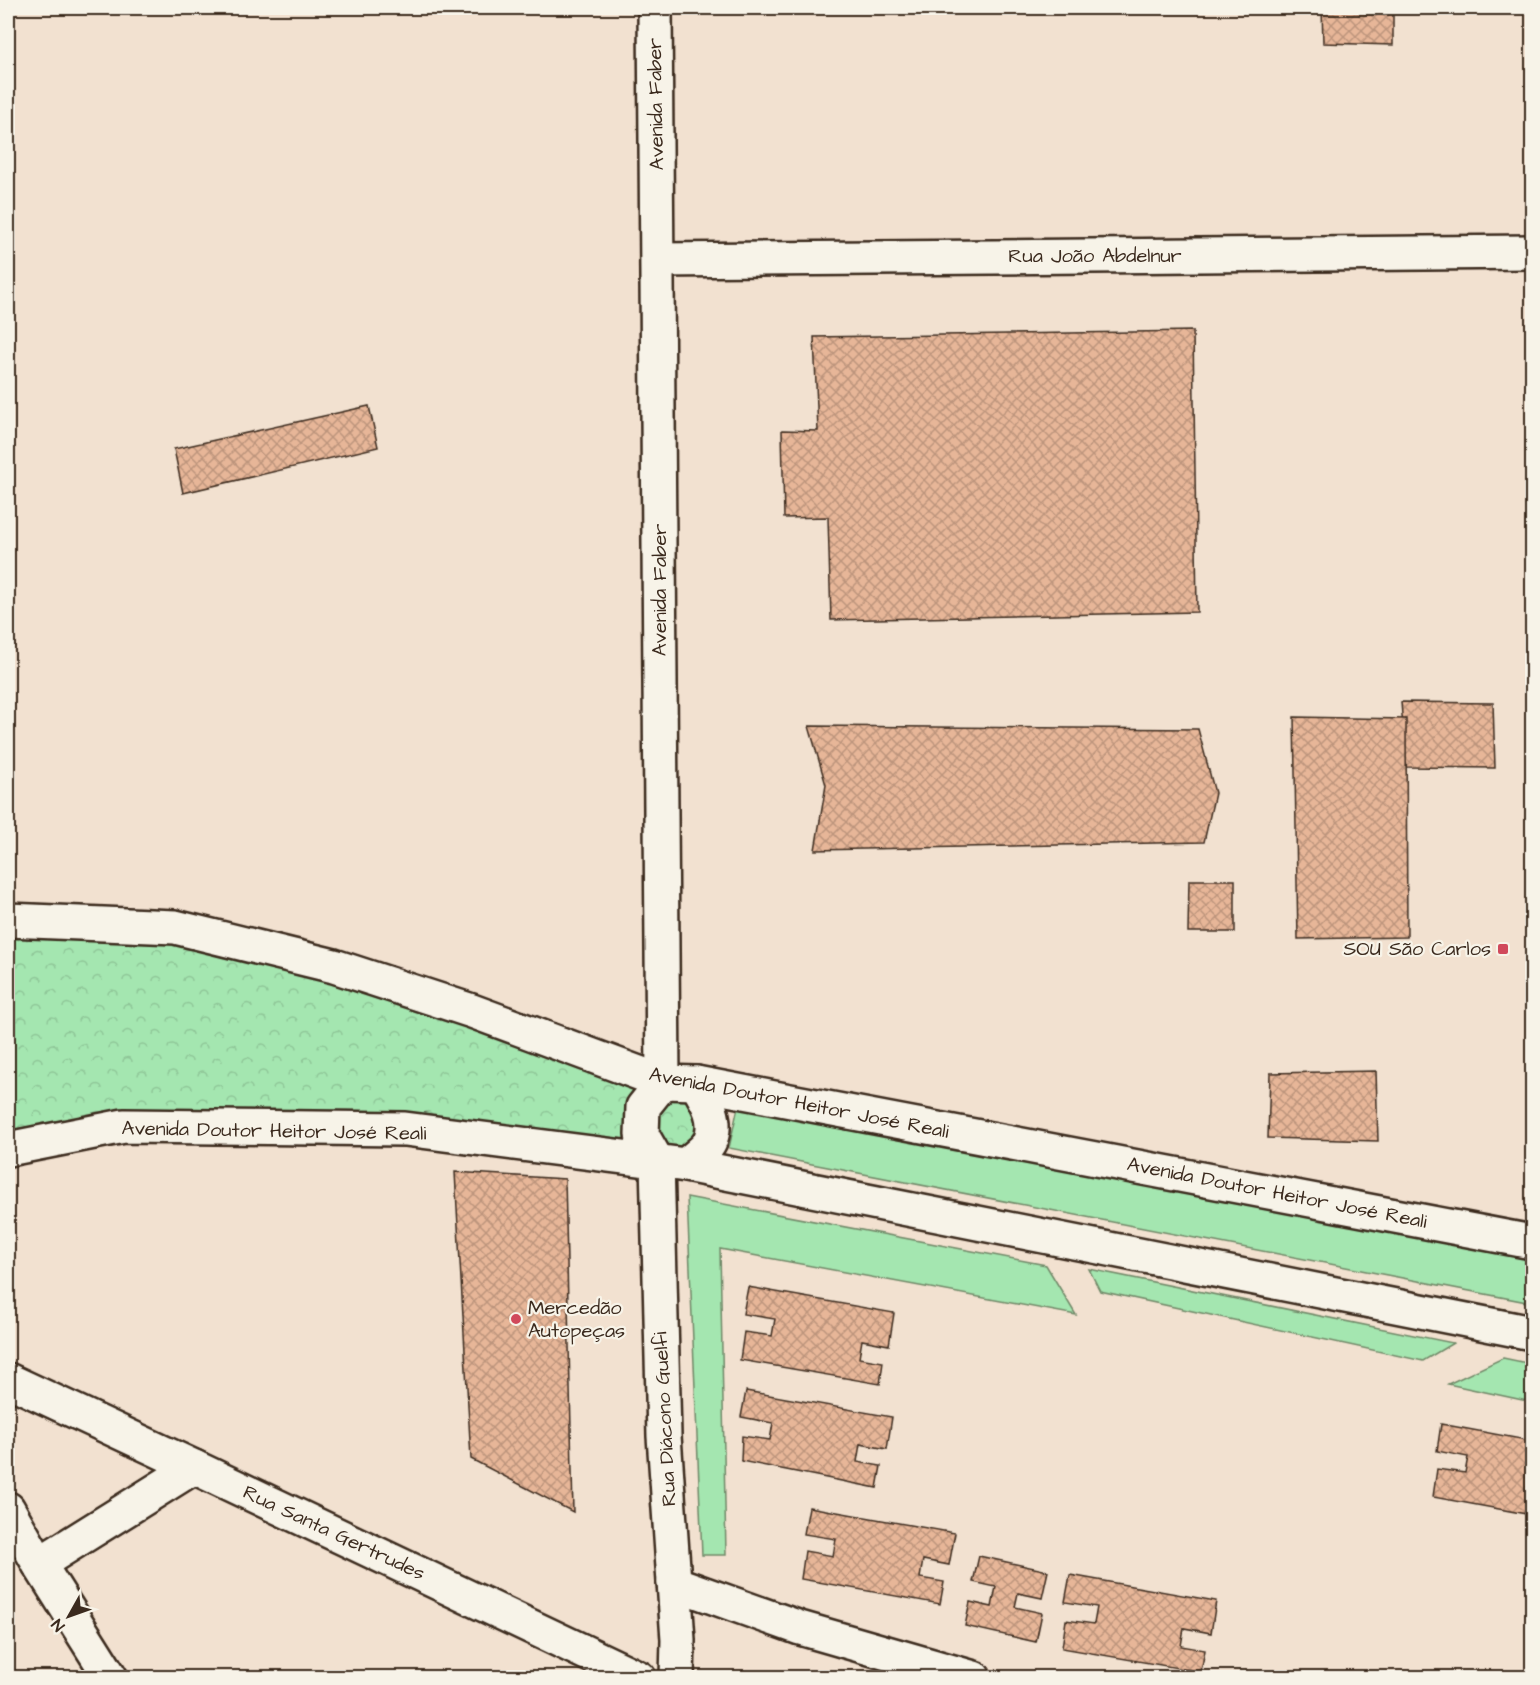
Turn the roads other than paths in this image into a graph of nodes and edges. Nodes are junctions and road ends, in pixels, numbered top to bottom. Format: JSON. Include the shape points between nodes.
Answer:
{"nodes":[{"id":1,"x":655,"y":8,"type":"edge"},
{"id":2,"x":1533,"y":252,"type":"edge"},
{"id":3,"x":658,"y":260,"type":"junction"},
{"id":4,"x":8,"y":920,"type":"edge"},
{"id":5,"x":663,"y":1082,"type":"junction"},
{"id":6,"x":696,"y":1083,"type":"junction"},
{"id":7,"x":8,"y":1149,"type":"edge"},
{"id":8,"x":671,"y":1163,"type":"junction"},
{"id":9,"x":1533,"y":1242,"type":"edge"},
{"id":10,"x":1533,"y":1332,"type":"edge"},
{"id":11,"x":8,"y":1380,"type":"edge"},
{"id":12,"x":194,"y":1467,"type":"junction"},
{"id":13,"x":8,"y":1509,"type":"edge"},
{"id":14,"x":39,"y":1564,"type":"junction"},
{"id":15,"x":674,"y":1583,"type":"junction"},
{"id":16,"x":111,"y":1677,"type":"edge"},
{"id":17,"x":639,"y":1677,"type":"edge"},
{"id":18,"x":677,"y":1677,"type":"edge"},
{"id":19,"x":974,"y":1677,"type":"edge"}],
"edges":[{"from":1,"to":3,"type":"street","name":"Avenida Faber"},
{"from":2,"to":3,"type":"street","name":"Rua João Abdelnur"},
{"from":3,"to":5,"type":"street","name":"Avenida Faber"},
{"from":4,"to":5,"type":"street","name":"Avenida Doutor Heitor José Reali","via":[[175,927],[334,966],[472,1011]]},
{"from":5,"to":6,"type":"street","name":"Avenida Doutor Heitor José Reali"},
{"from":5,"to":8,"type":"street","via":[[643,1107],[642,1136]]},
{"from":6,"to":8,"type":"street","via":[[714,1120],[709,1142]]},
{"from":6,"to":9,"type":"street","name":"Avenida Doutor Heitor José Reali"},
{"from":7,"to":8,"type":"street","name":"Avenida Doutor Heitor José Reali","via":[[124,1126],[405,1129]]},
{"from":8,"to":10,"type":"street","name":"Avenida Doutor Heitor José Reali"},
{"from":8,"to":15,"type":"street","name":"Rua Diácono Guelfi","via":[[664,1436]]},
{"from":11,"to":12,"type":"street","name":"Rua Santa Gertrudes"},
{"from":12,"to":14,"type":"street"},
{"from":12,"to":17,"type":"street","name":"Rua Santa Gertrudes"},
{"from":13,"to":14,"type":"street"},
{"from":14,"to":16,"type":"street"},
{"from":15,"to":18,"type":"street","name":"Rua Diácono Guelfi"},
{"from":15,"to":19,"type":"street","via":[[800,1628]]}]}
